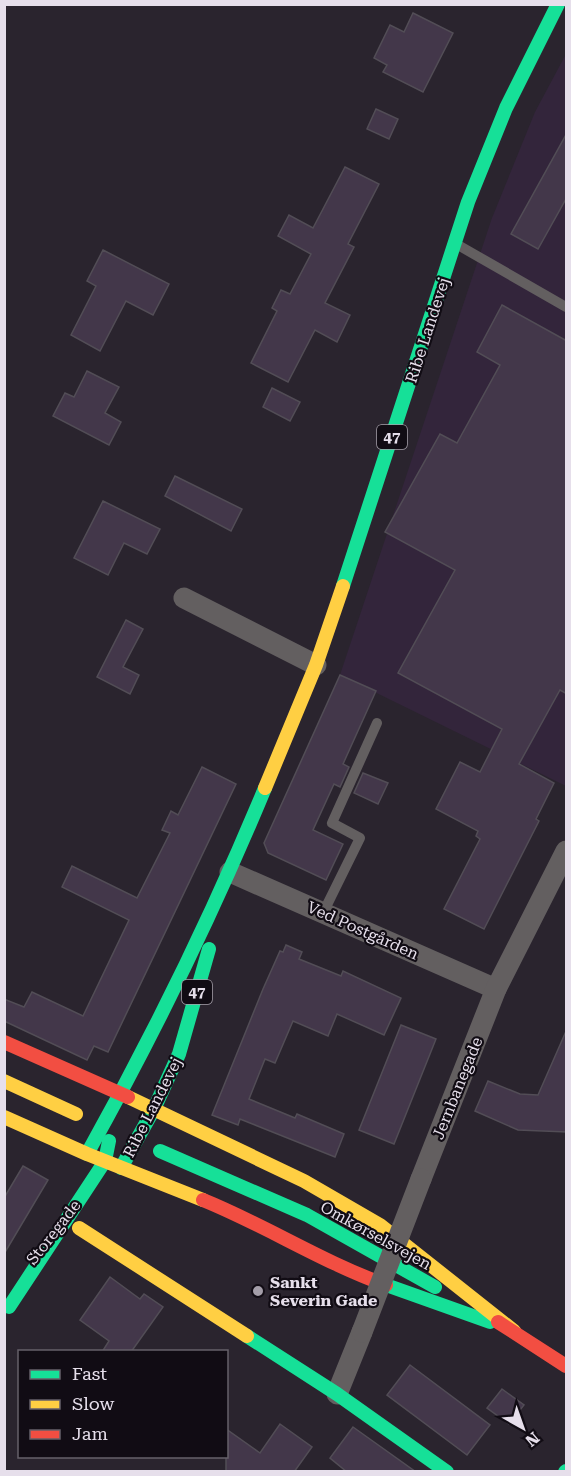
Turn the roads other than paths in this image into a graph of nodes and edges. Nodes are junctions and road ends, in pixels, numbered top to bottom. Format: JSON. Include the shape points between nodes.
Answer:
{"nodes":[{"id":1,"x":559,"y":14,"type":"edge"},
{"id":2,"x":455,"y":243,"type":"junction"},
{"id":3,"x":567,"y":307,"type":"edge"},
{"id":4,"x":184,"y":598,"type":"dead end"},
{"id":5,"x":316,"y":665,"type":"junction"},
{"id":6,"x":377,"y":723,"type":"dead end"},
{"id":7,"x":567,"y":851,"type":"edge"},
{"id":8,"x":230,"y":872,"type":"junction"},
{"id":9,"x":323,"y":913,"type":"junction"},
{"id":10,"x":172,"y":989,"type":"junction"},
{"id":11,"x":496,"y":989,"type":"junction"},
{"id":12,"x":167,"y":1034,"type":"dead end"},
{"id":13,"x":4,"y":1042,"type":"edge"},
{"id":14,"x":4,"y":1081,"type":"edge"},
{"id":15,"x":121,"y":1093,"type":"junction"},
{"id":16,"x":135,"y":1106,"type":"junction"},
{"id":17,"x":154,"y":1109,"type":"junction"},
{"id":18,"x":76,"y":1114,"type":"dead end"},
{"id":19,"x":4,"y":1118,"type":"edge"},
{"id":20,"x":160,"y":1151,"type":"dead end"},
{"id":21,"x":84,"y":1159,"type":"junction"},
{"id":22,"x":105,"y":1161,"type":"junction"},
{"id":23,"x":121,"y":1168,"type":"junction"},
{"id":24,"x":110,"y":1183,"type":"dead end"},
{"id":25,"x":89,"y":1213,"type":"dead end"},
{"id":26,"x":79,"y":1228,"type":"junction"},
{"id":27,"x":33,"y":1246,"type":"dead end"},
{"id":28,"x":4,"y":1290,"type":"edge"},
{"id":29,"x":7,"y":1310,"type":"edge"},
{"id":30,"x":514,"y":1331,"type":"junction"},
{"id":31,"x":567,"y":1366,"type":"edge"},
{"id":32,"x":337,"y":1394,"type":"junction"},
{"id":33,"x":447,"y":1472,"type":"edge"}],
"edges":[{"from":1,"to":2,"type":"main road","name":"Ribe Landevej","number":"47","via":[[506,108]]},
{"from":2,"to":3,"type":"lane"},
{"from":2,"to":5,"type":"main road","name":"Ribe Landevej","number":"47"},
{"from":4,"to":5,"type":"street"},
{"from":5,"to":8,"type":"main road","name":"Ribe Landevej","number":"47"},
{"from":6,"to":9,"type":"lane","via":[[332,823],[360,838]]},
{"from":7,"to":11,"type":"street","name":"Jernbanegade"},
{"from":8,"to":9,"type":"street","name":"Ved Postgården"},
{"from":8,"to":10,"type":"main road","name":"Ribe Landevej","number":"47"},
{"from":8,"to":17,"type":"main road","name":"Ribe Landevej","number":"47","via":[[179,1054]]},
{"from":9,"to":11,"type":"street","name":"Ved Postgården"},
{"from":10,"to":12,"type":"main road"},
{"from":10,"to":15,"type":"main road","name":"Ribe Landevej","number":"47"},
{"from":11,"to":32,"type":"street","name":"Jernbanegade","bridge":true},
{"from":13,"to":15,"type":"main road"},
{"from":14,"to":18,"type":"main road"},
{"from":15,"to":16,"type":"main road"},
{"from":15,"to":21,"type":"main road","name":"Ribe Landevej","number":"47"},
{"from":15,"to":22,"type":"main road"},
{"from":16,"to":17,"type":"main road"},
{"from":16,"to":23,"type":"main road"},
{"from":17,"to":23,"type":"main road","name":"Ribe Landevej","number":"47"},
{"from":17,"to":30,"type":"main road","via":[[304,1180],[380,1225]]},
{"from":19,"to":21,"type":"main road"},
{"from":20,"to":30,"type":"main road","name":"Omkørselsvejen","via":[[307,1215]]},
{"from":21,"to":22,"type":"main road"},
{"from":22,"to":23,"type":"main road"},
{"from":22,"to":29,"type":"main road"},
{"from":23,"to":24,"type":"main road"},
{"from":23,"to":30,"type":"main road","via":[[237,1214],[350,1272]]},
{"from":25,"to":26,"type":"main road","name":"Storegade"},
{"from":26,"to":29,"type":"main road","name":"Storegade"},
{"from":26,"to":32,"type":"main road"},
{"from":27,"to":28,"type":"main road","name":"Storegade"},
{"from":30,"to":31,"type":"main road","name":"Omkørselsvejen"},
{"from":32,"to":33,"type":"main road"}]}
